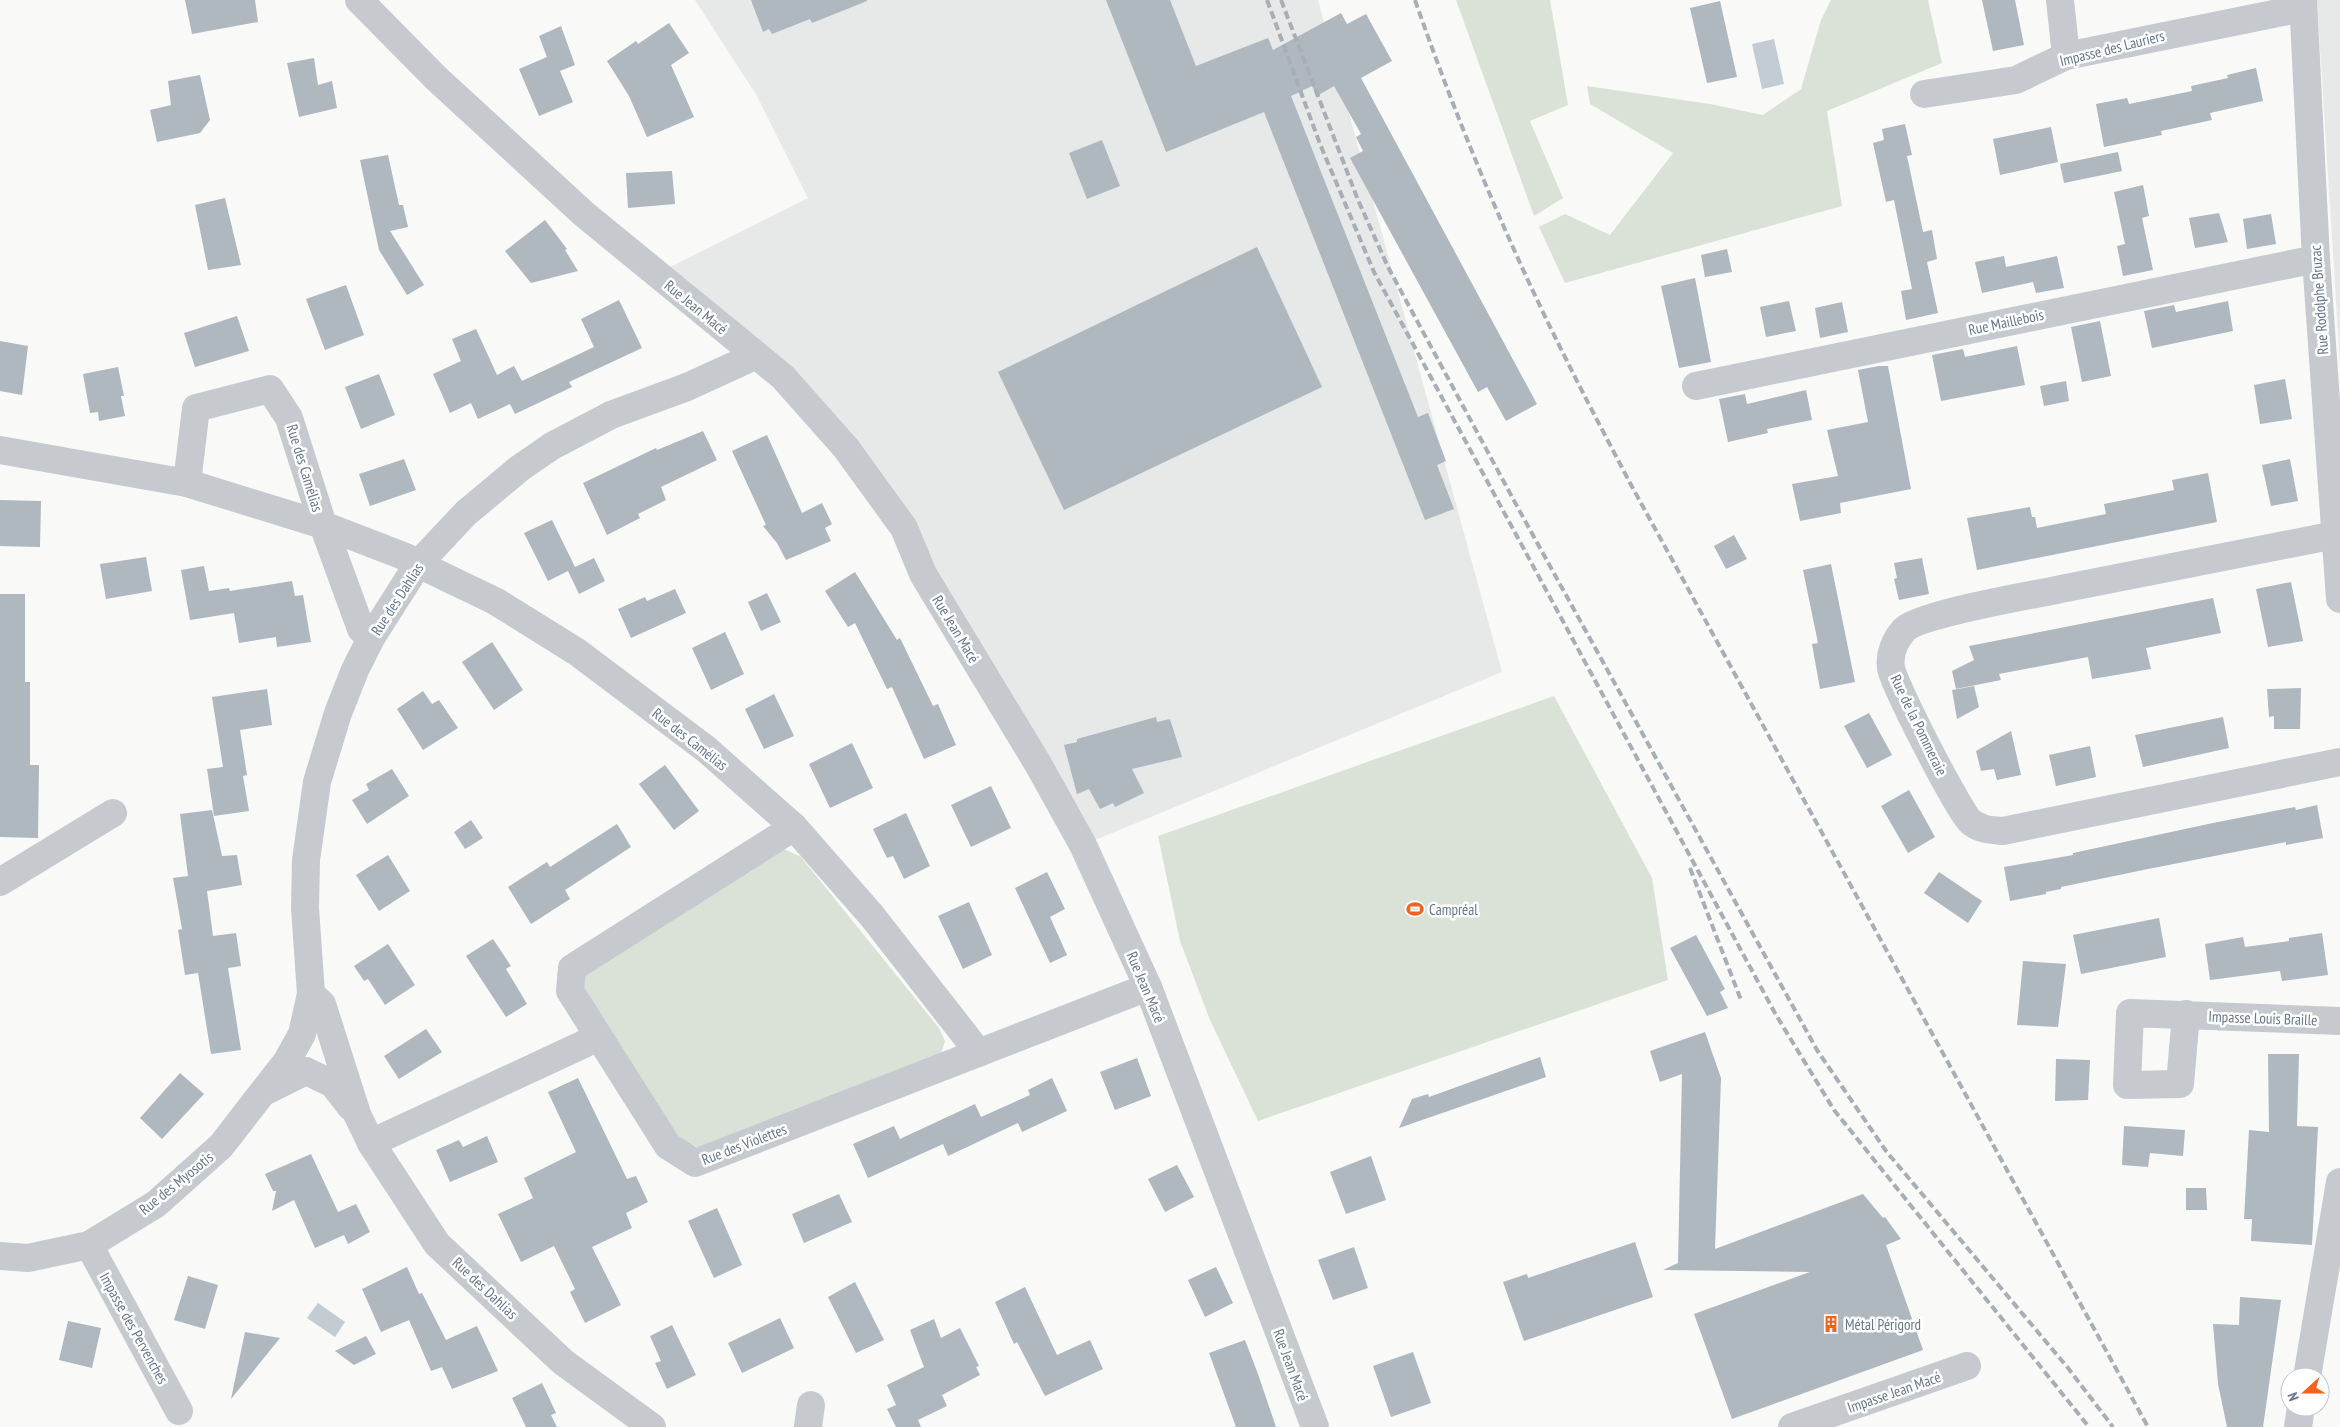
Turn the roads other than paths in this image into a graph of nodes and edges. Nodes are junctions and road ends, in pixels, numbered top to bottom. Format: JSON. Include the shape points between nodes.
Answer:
{"nodes":[{"id":1,"x":359,"y":0,"type":"edge"},
{"id":2,"x":2060,"y":0,"type":"edge"},
{"id":3,"x":2303,"y":4,"type":"edge"},
{"id":4,"x":2066,"y":56,"type":"junction"},
{"id":5,"x":1924,"y":94,"type":"dead end"},
{"id":6,"x":2316,"y":258,"type":"junction"},
{"id":7,"x":754,"y":354,"type":"junction"},
{"id":8,"x":1696,"y":386,"type":"dead end"},
{"id":9,"x":0,"y":450,"type":"edge"},
{"id":10,"x":187,"y":483,"type":"junction"},
{"id":11,"x":323,"y":524,"type":"junction"},
{"id":12,"x":2335,"y":535,"type":"junction"},
{"id":13,"x":418,"y":564,"type":"junction"},
{"id":14,"x":2340,"y":599,"type":"edge"},
{"id":15,"x":371,"y":638,"type":"junction"},
{"id":16,"x":2340,"y":762,"type":"edge"},
{"id":17,"x":113,"y":813,"type":"dead end"},
{"id":18,"x":794,"y":827,"type":"junction"},
{"id":19,"x":0,"y":882,"type":"edge"},
{"id":20,"x":1148,"y":987,"type":"junction"},
{"id":21,"x":311,"y":994,"type":"junction"},
{"id":22,"x":2186,"y":1014,"type":"dead end"},
{"id":23,"x":2340,"y":1021,"type":"edge"},
{"id":24,"x":302,"y":1034,"type":"junction"},
{"id":25,"x":598,"y":1035,"type":"junction"},
{"id":26,"x":333,"y":1039,"type":"junction"},
{"id":27,"x":978,"y":1053,"type":"junction"},
{"id":28,"x":262,"y":1094,"type":"junction"},
{"id":29,"x":357,"y":1114,"type":"junction"},
{"id":30,"x":371,"y":1143,"type":"junction"},
{"id":31,"x":2340,"y":1182,"type":"edge"},
{"id":32,"x":89,"y":1245,"type":"junction"},
{"id":33,"x":0,"y":1256,"type":"edge"},
{"id":34,"x":1967,"y":1366,"type":"dead end"},
{"id":35,"x":2308,"y":1367,"type":"edge"},
{"id":36,"x":179,"y":1411,"type":"dead end"},
{"id":37,"x":652,"y":1427,"type":"edge"},
{"id":38,"x":1314,"y":1427,"type":"edge"},
{"id":39,"x":1792,"y":1427,"type":"edge"}],
"edges":[{"from":1,"to":7,"type":"street","name":"Rue Jean Macé","via":[[436,78],[577,208]]},
{"from":2,"to":4,"type":"street"},
{"from":3,"to":4,"type":"street","name":"Impasse des Lauriers"},
{"from":3,"to":6,"type":"street","name":"Rue Rodolphe Bruzac"},
{"from":4,"to":5,"type":"street","name":"Impasse des Lauriers","via":[[2016,80]]},
{"from":6,"to":8,"type":"street","name":"Rue Maillebois"},
{"from":6,"to":12,"type":"street","name":"Rue Rodolphe Bruzac"},
{"from":7,"to":13,"type":"street","name":"Rue des Dahlias","via":[[687,388],[611,415],[552,446],[466,513]]},
{"from":7,"to":20,"type":"street","name":"Rue Jean Macé","via":[[783,377],[846,448],[904,528],[923,574],[1038,764],[1082,845]]},
{"from":9,"to":10,"type":"street","name":"Rue des Camélias"},
{"from":10,"to":11,"type":"street","name":"Rue des Camélias"},
{"from":10,"to":11,"type":"street","name":"Rue des Camélias","via":[[196,408],[270,389],[289,418]]},
{"from":11,"to":13,"type":"street","name":"Rue des Camélias"},
{"from":11,"to":15,"type":"street","name":"Rue des Camélias","via":[[360,629]]},
{"from":12,"to":14,"type":"street","name":"Rue Rodolphe Bruzac"},
{"from":12,"to":16,"type":"street","name":"Rue de la Pommeraie","via":[[1926,619],[1905,628],[1894,644],[1891,668],[1905,704],[1950,788],[1970,822],[1986,830],[2003,831]]},
{"from":13,"to":15,"type":"street","name":"Rue des Dahlias"},
{"from":13,"to":18,"type":"street","name":"Rue des Camélias","via":[[495,601],[577,652],[706,749]]},
{"from":15,"to":21,"type":"street","name":"Rue des Dahlias","via":[[338,713],[317,782],[306,860],[305,908]]},
{"from":17,"to":19,"type":"street"},
{"from":18,"to":25,"type":"street","name":"Rue des Violettes","via":[[572,968],[570,991]]},
{"from":18,"to":27,"type":"street","name":"Rue des Camélias","via":[[872,916]]},
{"from":20,"to":27,"type":"street","name":"Rue des Violettes"},
{"from":20,"to":38,"type":"street","name":"Rue Jean Macé"},
{"from":21,"to":24,"type":"street","name":"Rue des Dahlias"},
{"from":21,"to":26,"type":"street","name":"Rue des Dahlias","via":[[322,1004]]},
{"from":22,"to":23,"type":"street","name":"Impasse Louis Braille"},
{"from":24,"to":26,"type":"street"},
{"from":24,"to":28,"type":"street","name":"Rue des Myosotis"},
{"from":25,"to":27,"type":"street","name":"Rue des Violettes","via":[[668,1146],[695,1163]]},
{"from":25,"to":30,"type":"street"},
{"from":26,"to":29,"type":"street","name":"Rue des Dahlias"},
{"from":28,"to":29,"type":"street","name":"Rue des Dahlias","via":[[306,1071],[333,1084]]},
{"from":28,"to":32,"type":"street","name":"Rue des Myosotis","via":[[221,1146],[156,1204]]},
{"from":29,"to":30,"type":"street","name":"Rue des Dahlias"},
{"from":30,"to":37,"type":"street","name":"Rue des Dahlias","via":[[437,1244],[563,1362]]},
{"from":31,"to":35,"type":"street"},
{"from":32,"to":33,"type":"street","name":"Rue des Myosotis","via":[[28,1258]]},
{"from":32,"to":36,"type":"street","name":"Impasse des Pervenches"},
{"from":34,"to":39,"type":"street","name":"Impasse Jean Macé"}]}
